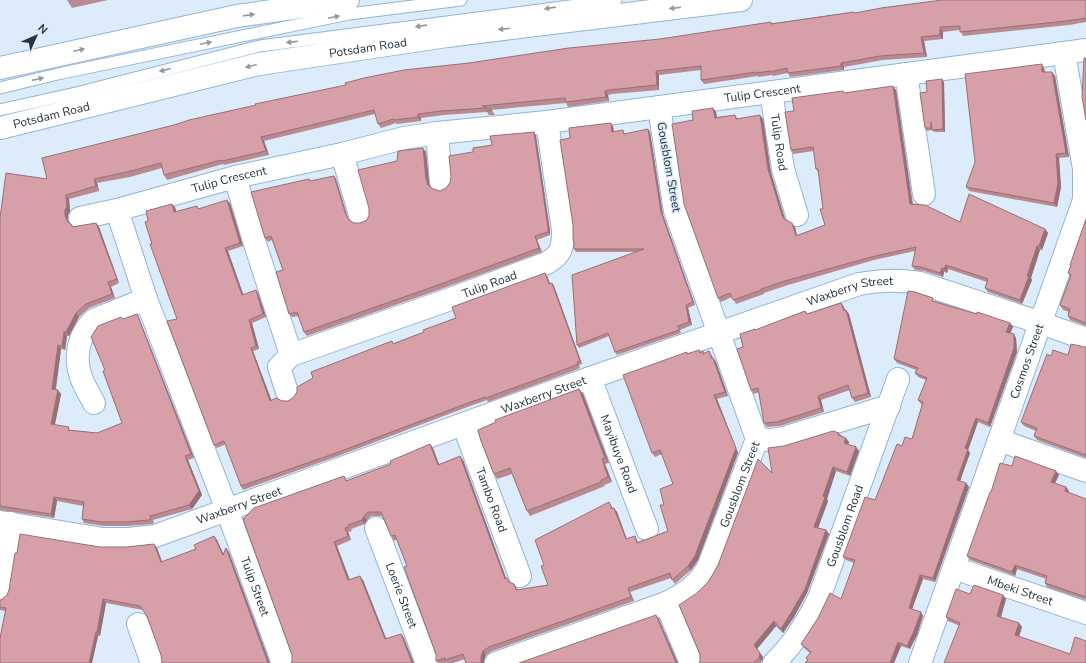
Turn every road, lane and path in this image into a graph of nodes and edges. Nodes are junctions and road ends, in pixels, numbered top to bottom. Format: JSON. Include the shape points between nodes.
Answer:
{"nodes":[{"id":1,"x":348,"y":0,"type":"edge"},
{"id":2,"x":461,"y":0,"type":"edge"},
{"id":3,"x":616,"y":0,"type":"edge"},
{"id":4,"x":741,"y":0,"type":"edge"},
{"id":5,"x":1086,"y":50,"type":"edge"},
{"id":6,"x":1064,"y":53,"type":"junction"},
{"id":7,"x":0,"y":68,"type":"edge"},
{"id":8,"x":906,"y":74,"type":"junction"},
{"id":9,"x":0,"y":88,"type":"edge"},
{"id":10,"x":771,"y":92,"type":"junction"},
{"id":11,"x":659,"y":107,"type":"junction"},
{"id":12,"x":0,"y":110,"type":"edge"},
{"id":13,"x":547,"y":122,"type":"junction"},
{"id":14,"x":0,"y":128,"type":"edge"},
{"id":15,"x":438,"y":133,"type":"junction"},
{"id":16,"x":342,"y":154,"type":"junction"},
{"id":17,"x":235,"y":177,"type":"junction"},
{"id":18,"x":441,"y":182,"type":"dead end"},
{"id":19,"x":924,"y":194,"type":"dead end"},
{"id":20,"x":117,"y":210,"type":"junction"},
{"id":21,"x":360,"y":215,"type":"dead end"},
{"id":22,"x":797,"y":215,"type":"dead end"},
{"id":23,"x":80,"y":218,"type":"dead end"},
{"id":24,"x":146,"y":299,"type":"junction"},
{"id":25,"x":1041,"y":323,"type":"junction"},
{"id":26,"x":718,"y":332,"type":"junction"},
{"id":27,"x":1086,"y":339,"type":"edge"},
{"id":28,"x":291,"y":355,"type":"junction"},
{"id":29,"x":590,"y":378,"type":"junction"},
{"id":30,"x":898,"y":379,"type":"dead end"},
{"id":31,"x":287,"y":392,"type":"dead end"},
{"id":32,"x":94,"y":403,"type":"dead end"},
{"id":33,"x":889,"y":406,"type":"junction"},
{"id":34,"x":463,"y":424,"type":"junction"},
{"id":35,"x":758,"y":439,"type":"junction"},
{"id":36,"x":999,"y":440,"type":"junction"},
{"id":37,"x":1086,"y":471,"type":"edge"},
{"id":38,"x":227,"y":510,"type":"junction"},
{"id":39,"x":5,"y":523,"type":"edge"},
{"id":40,"x":376,"y":528,"type":"dead end"},
{"id":41,"x":647,"y":529,"type":"dead end"},
{"id":42,"x":954,"y":568,"type":"junction"},
{"id":43,"x":520,"y":576,"type":"dead end"},
{"id":44,"x":0,"y":592,"type":"edge"},
{"id":45,"x":666,"y":603,"type":"junction"},
{"id":46,"x":1086,"y":614,"type":"edge"},
{"id":47,"x":138,"y":624,"type":"dead end"},
{"id":48,"x":544,"y":655,"type":"edge"},
{"id":49,"x":152,"y":663,"type":"edge"},
{"id":50,"x":283,"y":663,"type":"edge"},
{"id":51,"x":427,"y":663,"type":"edge"},
{"id":52,"x":496,"y":663,"type":"edge"},
{"id":53,"x":691,"y":663,"type":"edge"},
{"id":54,"x":774,"y":663,"type":"edge"},
{"id":55,"x":920,"y":663,"type":"edge"}],
"edges":[{"from":7,"to":1,"type":"street","one_way":true,"via":[[237,16]]},
{"from":9,"to":2,"type":"lane","one_way":true,"via":[[348,14]]},
{"from":3,"to":12,"type":"lane","one_way":true,"via":[[260,46]]},
{"from":4,"to":14,"type":"street","name":"Potsdam Road","one_way":true,"via":[[447,36],[259,64]]},
{"from":5,"to":6,"type":"street","name":"Tulip Crescent"},
{"from":6,"to":8,"type":"street","name":"Tulip Crescent"},
{"from":6,"to":25,"type":"street","name":"Cosmos Street","via":[[1084,169],[1084,200]]},
{"from":8,"to":10,"type":"street","name":"Tulip Crescent"},
{"from":8,"to":19,"type":"street"},
{"from":10,"to":11,"type":"street","name":"Tulip Crescent"},
{"from":10,"to":22,"type":"street","name":"Tulip Road","via":[[783,169]]},
{"from":11,"to":13,"type":"street","name":"Tulip Crescent"},
{"from":11,"to":26,"type":"street","name":"Gousblom Street","via":[[675,211]]},
{"from":13,"to":15,"type":"street","name":"Tulip Crescent"},
{"from":13,"to":28,"type":"street","name":"Tulip Road","via":[[563,230],[563,244],[554,259]]},
{"from":15,"to":16,"type":"street","name":"Tulip Crescent","via":[[404,138]]},
{"from":15,"to":18,"type":"street"},
{"from":16,"to":17,"type":"street","name":"Tulip Crescent"},
{"from":16,"to":21,"type":"street"},
{"from":17,"to":20,"type":"street","name":"Tulip Crescent"},
{"from":17,"to":28,"type":"street"},
{"from":20,"to":23,"type":"street","name":"Tulip Crescent"},
{"from":20,"to":24,"type":"street"},
{"from":24,"to":32,"type":"street","via":[[94,320],[82,335],[78,348],[78,363],[81,377]]},
{"from":24,"to":38,"type":"street"},
{"from":25,"to":26,"type":"street","name":"Waxberry Street","via":[[920,283],[882,280],[859,284]]},
{"from":25,"to":27,"type":"street","name":"Waxberry Street"},
{"from":25,"to":36,"type":"street","name":"Cosmos Street"},
{"from":26,"to":29,"type":"street","name":"Waxberry Street"},
{"from":26,"to":35,"type":"street","name":"Gousblom Street"},
{"from":28,"to":31,"type":"street","via":[[279,367]]},
{"from":29,"to":34,"type":"street","name":"Waxberry Street"},
{"from":29,"to":41,"type":"street","name":"Mayibuye Road"},
{"from":30,"to":33,"type":"street","name":"Gousblom Road"},
{"from":33,"to":35,"type":"street","via":[[783,438]]},
{"from":33,"to":54,"type":"street","name":"Gousblom Road","via":[[819,598],[799,633]]},
{"from":34,"to":38,"type":"street","name":"Waxberry Street"},
{"from":34,"to":43,"type":"street","name":"Tambo Road"},
{"from":35,"to":45,"type":"street","name":"Gousblom Street","via":[[706,573],[694,586]]},
{"from":36,"to":37,"type":"street"},
{"from":36,"to":42,"type":"street","name":"Cosmos Street"},
{"from":38,"to":39,"type":"street","name":"Waxberry Street","via":[[155,536],[129,539],[103,539]]},
{"from":38,"to":50,"type":"street","name":"Tulip Street"},
{"from":39,"to":44,"type":"street"},
{"from":40,"to":51,"type":"street","name":"Loerie Street"},
{"from":42,"to":46,"type":"street","name":"Mbeki Street"},
{"from":42,"to":55,"type":"street","name":"Cosmos Street"},
{"from":45,"to":48,"type":"street","name":"Gousblom Street"},
{"from":45,"to":53,"type":"street"},
{"from":47,"to":49,"type":"street"},
{"from":48,"to":52,"type":"street","name":"Gousblom Street"}]}
